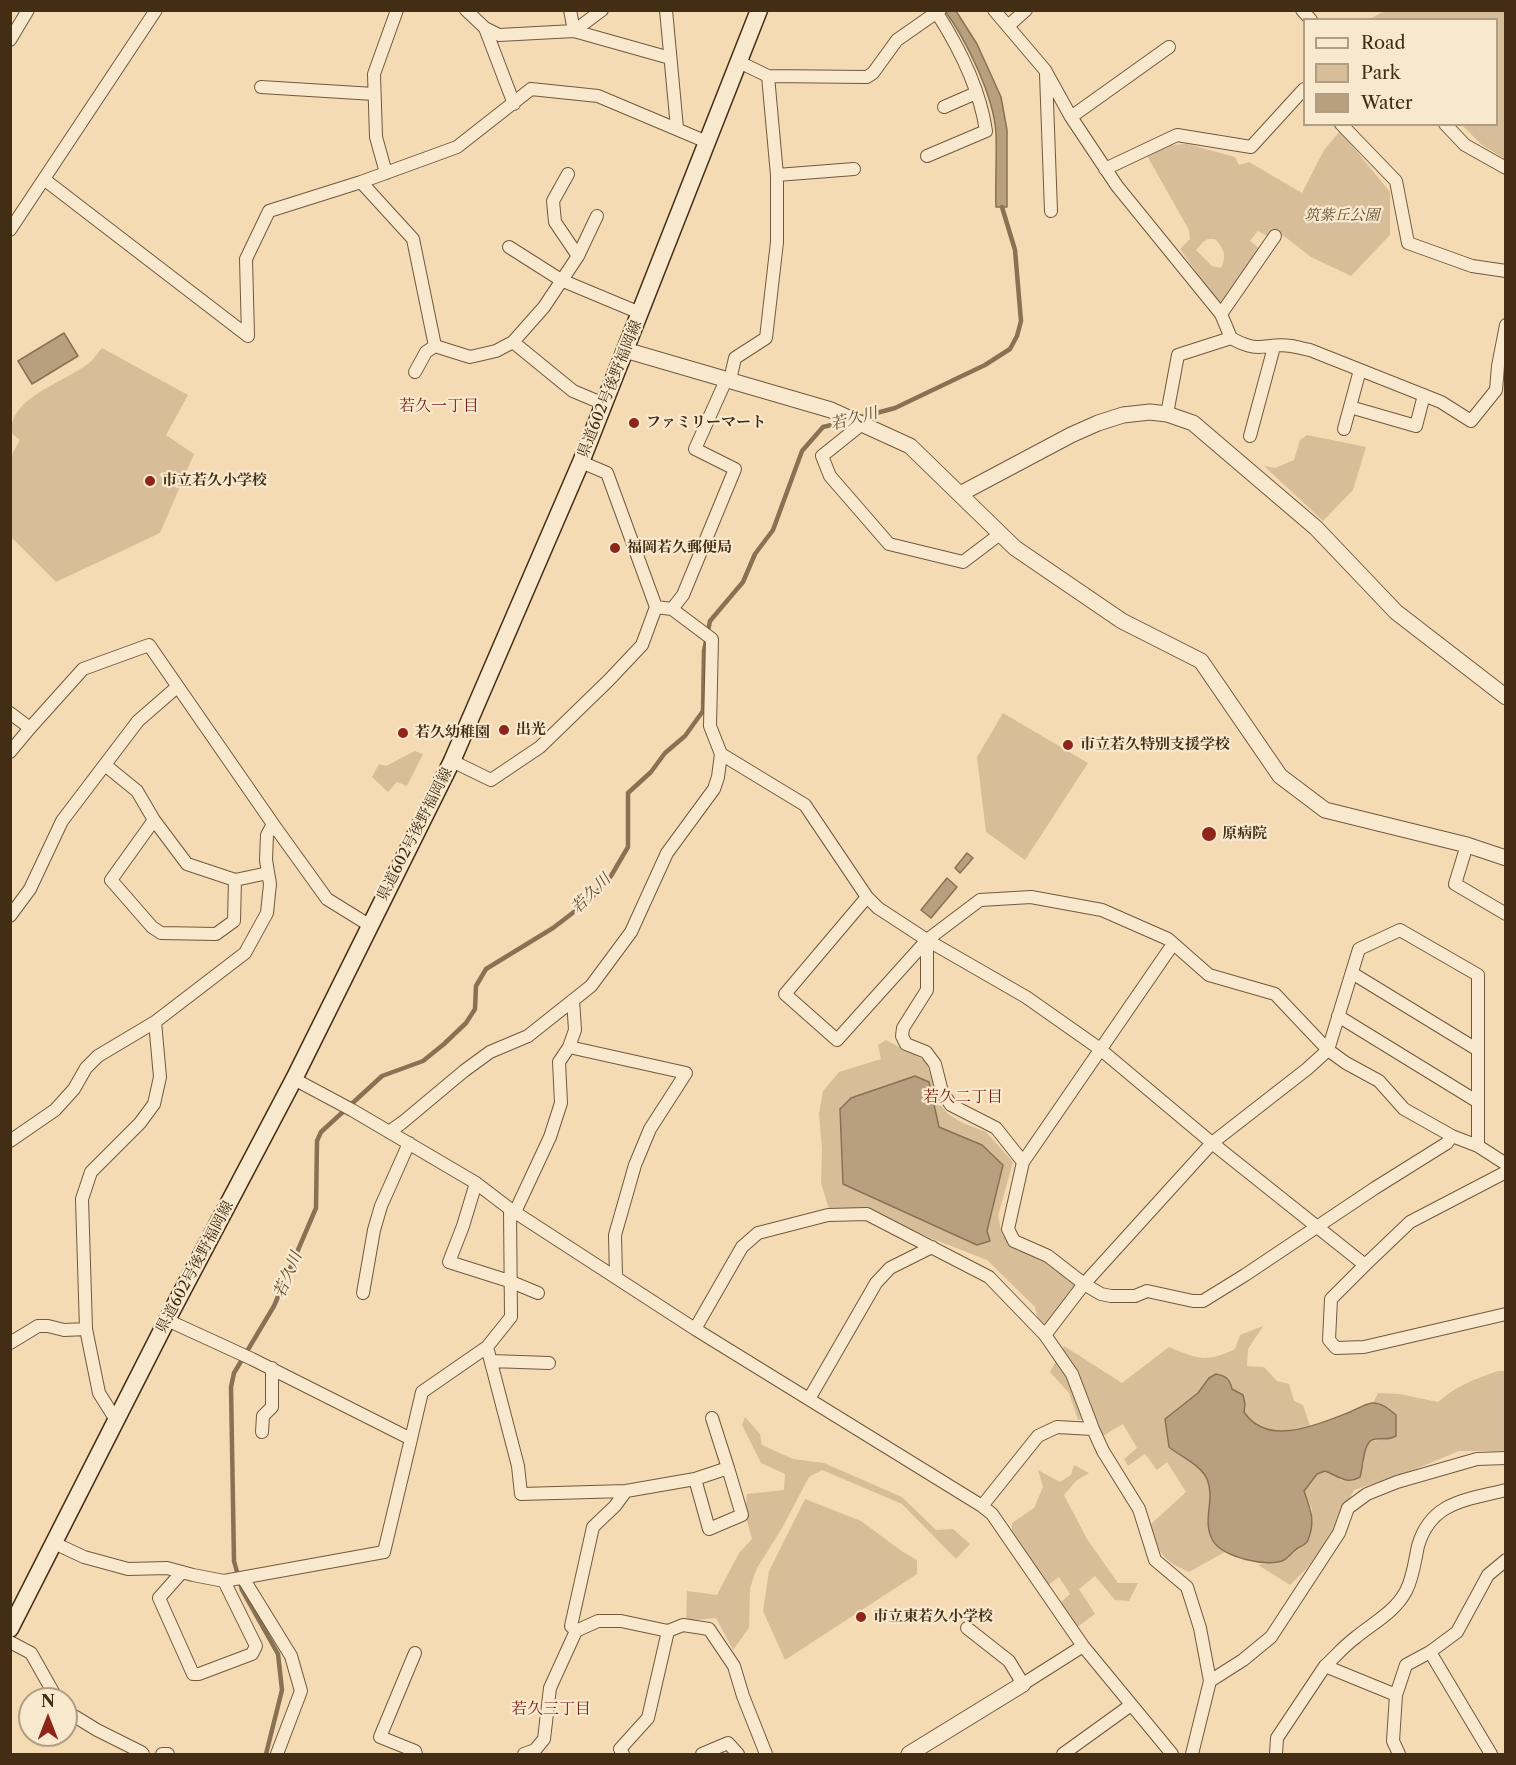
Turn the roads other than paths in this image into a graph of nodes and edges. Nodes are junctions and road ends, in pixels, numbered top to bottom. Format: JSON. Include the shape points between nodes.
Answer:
{"nodes":[{"id":1,"x":28,"y":10,"type":"edge"},
{"id":2,"x":156,"y":10,"type":"edge"},
{"id":3,"x":397,"y":10,"type":"edge"},
{"id":4,"x":466,"y":10,"type":"edge"},
{"id":5,"x":570,"y":10,"type":"edge"},
{"id":6,"x":602,"y":10,"type":"edge"},
{"id":7,"x":666,"y":10,"type":"edge"},
{"id":8,"x":759,"y":10,"type":"edge"},
{"id":9,"x":994,"y":10,"type":"edge"},
{"id":10,"x":1026,"y":10,"type":"edge"},
{"id":11,"x":938,"y":12,"type":"edge"},
{"id":12,"x":1008,"y":26,"type":"junction"},
{"id":13,"x":485,"y":28,"type":"junction"},
{"id":14,"x":574,"y":31,"type":"junction"},
{"id":15,"x":10,"y":40,"type":"edge"},
{"id":16,"x":1169,"y":47,"type":"dead end"},
{"id":17,"x":670,"y":58,"type":"junction"},
{"id":18,"x":739,"y":62,"type":"junction"},
{"id":19,"x":1046,"y":70,"type":"junction"},
{"id":20,"x":768,"y":76,"type":"junction"},
{"id":21,"x":261,"y":87,"type":"dead end"},
{"id":22,"x":1303,"y":91,"type":"edge"},
{"id":23,"x":976,"y":93,"type":"junction"},
{"id":24,"x":374,"y":94,"type":"junction"},
{"id":25,"x":513,"y":104,"type":"junction"},
{"id":26,"x":944,"y":107,"type":"dead end"},
{"id":27,"x":1071,"y":117,"type":"junction"},
{"id":28,"x":1343,"y":126,"type":"edge"},
{"id":29,"x":1447,"y":126,"type":"edge"},
{"id":30,"x":677,"y":129,"type":"junction"},
{"id":31,"x":707,"y":142,"type":"junction"},
{"id":32,"x":927,"y":156,"type":"dead end"},
{"id":33,"x":1506,"y":168,"type":"edge"},
{"id":34,"x":854,"y":169,"type":"dead end"},
{"id":35,"x":1105,"y":169,"type":"junction"},
{"id":36,"x":386,"y":172,"type":"junction"},
{"id":37,"x":568,"y":174,"type":"dead end"},
{"id":38,"x":777,"y":175,"type":"junction"},
{"id":39,"x":45,"y":180,"type":"junction"},
{"id":40,"x":361,"y":182,"type":"junction"},
{"id":41,"x":1051,"y":211,"type":"dead end"},
{"id":42,"x":597,"y":216,"type":"dead end"},
{"id":43,"x":10,"y":230,"type":"edge"},
{"id":44,"x":1275,"y":236,"type":"dead end"},
{"id":45,"x":509,"y":247,"type":"dead end"},
{"id":46,"x":578,"y":256,"type":"junction"},
{"id":47,"x":1506,"y":271,"type":"edge"},
{"id":48,"x":561,"y":280,"type":"junction"},
{"id":49,"x":640,"y":313,"type":"junction"},
{"id":50,"x":1221,"y":314,"type":"junction"},
{"id":51,"x":1506,"y":325,"type":"edge"},
{"id":52,"x":1232,"y":338,"type":"junction"},
{"id":53,"x":513,"y":342,"type":"junction"},
{"id":54,"x":435,"y":346,"type":"junction"},
{"id":55,"x":1274,"y":347,"type":"junction"},
{"id":56,"x":625,"y":350,"type":"junction"},
{"id":57,"x":1360,"y":370,"type":"junction"},
{"id":58,"x":415,"y":372,"type":"dead end"},
{"id":59,"x":728,"y":380,"type":"junction"},
{"id":60,"x":1501,"y":390,"type":"edge"},
{"id":61,"x":1424,"y":395,"type":"junction"},
{"id":62,"x":604,"y":404,"type":"junction"},
{"id":63,"x":1350,"y":407,"type":"junction"},
{"id":64,"x":1167,"y":414,"type":"junction"},
{"id":65,"x":862,"y":424,"type":"junction"},
{"id":66,"x":1344,"y":429,"type":"dead end"},
{"id":67,"x":1250,"y":436,"type":"dead end"},
{"id":68,"x":582,"y":462,"type":"junction"},
{"id":69,"x":960,"y":494,"type":"junction"},
{"id":70,"x":1000,"y":534,"type":"junction"},
{"id":71,"x":656,"y":607,"type":"junction"},
{"id":72,"x":672,"y":609,"type":"junction"},
{"id":73,"x":177,"y":687,"type":"junction"},
{"id":74,"x":1506,"y":697,"type":"edge"},
{"id":75,"x":10,"y":713,"type":"edge"},
{"id":76,"x":30,"y":728,"type":"junction"},
{"id":77,"x":10,"y":752,"type":"edge"},
{"id":78,"x":721,"y":754,"type":"junction"},
{"id":79,"x":452,"y":761,"type":"junction"},
{"id":80,"x":105,"y":765,"type":"junction"},
{"id":81,"x":154,"y":820,"type":"junction"},
{"id":82,"x":273,"y":824,"type":"junction"},
{"id":83,"x":1467,"y":845,"type":"junction"},
{"id":84,"x":1506,"y":858,"type":"edge"},
{"id":85,"x":268,"y":873,"type":"junction"},
{"id":86,"x":235,"y":880,"type":"junction"},
{"id":87,"x":867,"y":897,"type":"junction"},
{"id":88,"x":1506,"y":914,"type":"edge"},
{"id":89,"x":10,"y":916,"type":"edge"},
{"id":90,"x":369,"y":925,"type":"junction"},
{"id":91,"x":927,"y":940,"type":"junction"},
{"id":92,"x":1173,"y":944,"type":"junction"},
{"id":93,"x":1352,"y":973,"type":"junction"},
{"id":94,"x":573,"y":1000,"type":"junction"},
{"id":95,"x":1338,"y":1016,"type":"junction"},
{"id":96,"x":155,"y":1022,"type":"junction"},
{"id":97,"x":569,"y":1047,"type":"junction"},
{"id":98,"x":1100,"y":1049,"type":"junction"},
{"id":99,"x":1328,"y":1050,"type":"junction"},
{"id":100,"x":1479,"y":1050,"type":"junction"},
{"id":101,"x":294,"y":1079,"type":"junction"},
{"id":102,"x":1479,"y":1102,"type":"junction"},
{"id":103,"x":389,"y":1132,"type":"junction"},
{"id":104,"x":1452,"y":1136,"type":"junction"},
{"id":105,"x":10,"y":1141,"type":"edge"},
{"id":106,"x":410,"y":1143,"type":"junction"},
{"id":107,"x":1212,"y":1143,"type":"junction"},
{"id":108,"x":1479,"y":1146,"type":"junction"},
{"id":109,"x":1023,"y":1162,"type":"junction"},
{"id":110,"x":1506,"y":1164,"type":"edge"},
{"id":111,"x":1506,"y":1172,"type":"edge"},
{"id":112,"x":476,"y":1183,"type":"junction"},
{"id":113,"x":512,"y":1210,"type":"junction"},
{"id":114,"x":1316,"y":1226,"type":"junction"},
{"id":115,"x":932,"y":1246,"type":"junction"},
{"id":116,"x":1365,"y":1265,"type":"junction"},
{"id":117,"x":616,"y":1277,"type":"junction"},
{"id":118,"x":509,"y":1281,"type":"junction"},
{"id":119,"x":1084,"y":1284,"type":"junction"},
{"id":120,"x":363,"y":1293,"type":"dead end"},
{"id":121,"x":538,"y":1293,"type":"dead end"},
{"id":122,"x":1506,"y":1314,"type":"edge"},
{"id":123,"x":167,"y":1320,"type":"junction"},
{"id":124,"x":86,"y":1329,"type":"junction"},
{"id":125,"x":695,"y":1329,"type":"junction"},
{"id":126,"x":1045,"y":1335,"type":"junction"},
{"id":127,"x":10,"y":1343,"type":"edge"},
{"id":128,"x":487,"y":1347,"type":"junction"},
{"id":129,"x":491,"y":1361,"type":"junction"},
{"id":130,"x":549,"y":1363,"type":"dead end"},
{"id":131,"x":272,"y":1368,"type":"junction"},
{"id":132,"x":809,"y":1399,"type":"junction"},
{"id":133,"x":712,"y":1418,"type":"dead end"},
{"id":134,"x":116,"y":1420,"type":"junction"},
{"id":135,"x":1093,"y":1429,"type":"junction"},
{"id":136,"x":262,"y":1432,"type":"dead end"},
{"id":137,"x":411,"y":1439,"type":"junction"},
{"id":138,"x":1506,"y":1458,"type":"edge"},
{"id":139,"x":728,"y":1468,"type":"junction"},
{"id":140,"x":694,"y":1479,"type":"junction"},
{"id":141,"x":1506,"y":1490,"type":"edge"},
{"id":142,"x":626,"y":1491,"type":"junction"},
{"id":143,"x":982,"y":1506,"type":"junction"},
{"id":144,"x":54,"y":1544,"type":"junction"},
{"id":145,"x":1506,"y":1560,"type":"edge"},
{"id":146,"x":182,"y":1572,"type":"junction"},
{"id":147,"x":243,"y":1578,"type":"junction"},
{"id":148,"x":224,"y":1581,"type":"junction"},
{"id":149,"x":967,"y":1628,"type":"dead end"},
{"id":150,"x":10,"y":1629,"type":"edge"},
{"id":151,"x":576,"y":1631,"type":"junction"},
{"id":152,"x":669,"y":1631,"type":"junction"},
{"id":153,"x":10,"y":1642,"type":"edge"},
{"id":154,"x":1083,"y":1646,"type":"junction"},
{"id":155,"x":1430,"y":1652,"type":"junction"},
{"id":156,"x":415,"y":1653,"type":"dead end"},
{"id":157,"x":1325,"y":1666,"type":"junction"},
{"id":158,"x":1210,"y":1681,"type":"junction"},
{"id":159,"x":1023,"y":1684,"type":"junction"},
{"id":160,"x":50,"y":1687,"type":"edge"},
{"id":161,"x":1396,"y":1695,"type":"junction"},
{"id":162,"x":1131,"y":1705,"type":"junction"},
{"id":163,"x":78,"y":1718,"type":"edge"},
{"id":164,"x":143,"y":1755,"type":"edge"},
{"id":165,"x":162,"y":1755,"type":"edge"},
{"id":166,"x":168,"y":1755,"type":"edge"},
{"id":167,"x":277,"y":1755,"type":"edge"},
{"id":168,"x":416,"y":1755,"type":"edge"},
{"id":169,"x":524,"y":1755,"type":"edge"},
{"id":170,"x":623,"y":1755,"type":"edge"},
{"id":171,"x":702,"y":1755,"type":"edge"},
{"id":172,"x":738,"y":1755,"type":"edge"},
{"id":173,"x":766,"y":1755,"type":"edge"},
{"id":174,"x":909,"y":1755,"type":"edge"},
{"id":175,"x":1063,"y":1755,"type":"edge"},
{"id":176,"x":1172,"y":1755,"type":"edge"},
{"id":177,"x":1192,"y":1755,"type":"edge"},
{"id":178,"x":1276,"y":1755,"type":"edge"},
{"id":179,"x":1399,"y":1755,"type":"edge"},
{"id":180,"x":1491,"y":1755,"type":"edge"}],
"edges":[{"from":1,"to":15,"type":"street"},
{"from":2,"to":39,"type":"street"},
{"from":3,"to":24,"type":"street","via":[[374,74]]},
{"from":4,"to":13,"type":"street"},
{"from":5,"to":14,"type":"street"},
{"from":6,"to":14,"type":"street"},
{"from":7,"to":17,"type":"street"},
{"from":8,"to":18,"type":"main road","name":"県道602号後野福岡線"},
{"from":9,"to":12,"type":"street"},
{"from":10,"to":12,"type":"street"},
{"from":11,"to":20,"type":"street","via":[[897,40],[867,77]]},
{"from":11,"to":23,"type":"street","via":[[961,52]]},
{"from":12,"to":19,"type":"street"},
{"from":13,"to":14,"type":"street","via":[[499,35]]},
{"from":13,"to":25,"type":"street"},
{"from":14,"to":17,"type":"street"},
{"from":16,"to":27,"type":"street"},
{"from":17,"to":30,"type":"street"},
{"from":18,"to":20,"type":"street"},
{"from":18,"to":31,"type":"main road","name":"県道602号後野福岡線"},
{"from":19,"to":27,"type":"street"},
{"from":19,"to":41,"type":"street"},
{"from":20,"to":38,"type":"street"},
{"from":21,"to":24,"type":"street"},
{"from":22,"to":35,"type":"street","via":[[1251,147],[1177,135]]},
{"from":23,"to":26,"type":"street"},
{"from":23,"to":32,"type":"street","via":[[987,131]]},
{"from":24,"to":36,"type":"street","via":[[376,137]]},
{"from":25,"to":30,"type":"street","via":[[531,89],[597,96]]},
{"from":25,"to":36,"type":"street","via":[[457,147]]},
{"from":27,"to":35,"type":"street"},
{"from":28,"to":47,"type":"street","via":[[1396,181],[1407,243],[1473,266]]},
{"from":29,"to":33,"type":"street","via":[[1465,145]]},
{"from":30,"to":31,"type":"street"},
{"from":31,"to":49,"type":"main road","name":"県道602号後野福岡線"},
{"from":34,"to":38,"type":"street"},
{"from":35,"to":50,"type":"street"},
{"from":36,"to":40,"type":"street"},
{"from":37,"to":46,"type":"street","via":[[553,201],[555,222]]},
{"from":38,"to":59,"type":"street","via":[[777,242],[766,338],[735,358]]},
{"from":39,"to":40,"type":"street","via":[[248,336],[246,259],[269,211]]},
{"from":39,"to":43,"type":"street"},
{"from":40,"to":54,"type":"street","via":[[413,239]]},
{"from":42,"to":46,"type":"street"},
{"from":44,"to":50,"type":"street"},
{"from":45,"to":48,"type":"street"},
{"from":46,"to":48,"type":"street"},
{"from":48,"to":49,"type":"street"},
{"from":48,"to":53,"type":"street","via":[[544,307]]},
{"from":49,"to":56,"type":"main road","name":"県道602号後野福岡線"},
{"from":50,"to":52,"type":"street"},
{"from":51,"to":60,"type":"street","via":[[1498,366]]},
{"from":52,"to":55,"type":"street","via":[[1245,345]]},
{"from":52,"to":64,"type":"street","via":[[1178,355]]},
{"from":53,"to":54,"type":"street","via":[[470,357]]},
{"from":53,"to":62,"type":"street","via":[[573,391]]},
{"from":54,"to":58,"type":"street","via":[[426,352]]},
{"from":55,"to":57,"type":"street","via":[[1290,345],[1310,350]]},
{"from":55,"to":67,"type":"street"},
{"from":56,"to":59,"type":"street"},
{"from":56,"to":62,"type":"main road","name":"県道602号後野福岡線"},
{"from":57,"to":61,"type":"street"},
{"from":57,"to":63,"type":"street"},
{"from":59,"to":65,"type":"street","via":[[831,410]]},
{"from":59,"to":72,"type":"street","via":[[695,449],[735,469],[683,595]]},
{"from":60,"to":61,"type":"street","via":[[1472,421]]},
{"from":61,"to":63,"type":"street","via":[[1416,426]]},
{"from":62,"to":68,"type":"main road","name":"県道602号後野福岡線"},
{"from":63,"to":66,"type":"street"},
{"from":64,"to":69,"type":"street","via":[[1123,415],[1098,423]]},
{"from":64,"to":74,"type":"street","via":[[1193,423],[1316,528],[1396,612]]},
{"from":65,"to":69,"type":"street","via":[[910,446]]},
{"from":65,"to":70,"type":"street","via":[[822,456],[830,476],[889,544],[963,562]]},
{"from":68,"to":71,"type":"street","via":[[607,473]]},
{"from":68,"to":79,"type":"main road","name":"県道602号後野福岡線"},
{"from":69,"to":70,"type":"street"},
{"from":70,"to":83,"type":"street","via":[[1122,621],[1201,661],[1280,776],[1324,810]]},
{"from":71,"to":72,"type":"street"},
{"from":71,"to":79,"type":"street","via":[[642,645],[540,747],[491,780]]},
{"from":72,"to":78,"type":"street","via":[[712,639],[710,726]]},
{"from":73,"to":76,"type":"street","via":[[149,645],[83,669]]},
{"from":73,"to":80,"type":"street","via":[[138,721]]},
{"from":73,"to":82,"type":"street"},
{"from":75,"to":76,"type":"street"},
{"from":76,"to":77,"type":"street"},
{"from":78,"to":87,"type":"street","via":[[805,805]]},
{"from":78,"to":94,"type":"street","via":[[714,789],[667,853],[631,932],[591,986]]},
{"from":79,"to":90,"type":"main road","name":"県道602号後野福岡線"},
{"from":80,"to":81,"type":"street","via":[[137,791]]},
{"from":80,"to":89,"type":"street","via":[[62,822],[30,889]]},
{"from":81,"to":86,"type":"street","via":[[187,864]]},
{"from":81,"to":86,"type":"street","via":[[111,880],[152,927],[161,933],[216,934],[234,921]]},
{"from":82,"to":85,"type":"street","via":[[267,835]]},
{"from":82,"to":90,"type":"street","via":[[327,899]]},
{"from":83,"to":84,"type":"street"},
{"from":83,"to":88,"type":"street","via":[[1455,884]]},
{"from":85,"to":86,"type":"street"},
{"from":85,"to":96,"type":"street","via":[[267,913],[245,953]]},
{"from":87,"to":91,"type":"street"},
{"from":87,"to":91,"type":"street","via":[[785,994],[837,1040]]},
{"from":90,"to":101,"type":"main road","name":"県道602号後野福岡線"},
{"from":91,"to":92,"type":"street","via":[[980,900],[1031,897],[1102,910]]},
{"from":91,"to":98,"type":"street","via":[[1026,997]]},
{"from":91,"to":109,"type":"street","via":[[927,990],[902,1036],[906,1044],[926,1052],[935,1064],[942,1092],[951,1106],[996,1128]]},
{"from":92,"to":98,"type":"street"},
{"from":92,"to":99,"type":"street","via":[[1209,975],[1275,994]]},
{"from":93,"to":95,"type":"street"},
{"from":93,"to":100,"type":"street"},
{"from":93,"to":100,"type":"street","via":[[1359,949],[1400,930],[1479,975]]},
{"from":94,"to":97,"type":"street","via":[[575,1030]]},
{"from":94,"to":103,"type":"street","via":[[528,1036],[481,1058]]},
{"from":95,"to":99,"type":"street"},
{"from":95,"to":102,"type":"street"},
{"from":96,"to":105,"type":"street","via":[[98,1056],[55,1110]]},
{"from":96,"to":124,"type":"street","via":[[160,1077],[154,1104],[140,1124],[91,1172],[84,1188]]},
{"from":97,"to":113,"type":"street","via":[[559,1062],[561,1103],[550,1137]]},
{"from":97,"to":117,"type":"street","via":[[686,1073],[650,1129],[635,1165],[615,1234]]},
{"from":98,"to":107,"type":"street"},
{"from":98,"to":109,"type":"street"},
{"from":99,"to":104,"type":"street","via":[[1379,1081],[1404,1109]]},
{"from":99,"to":107,"type":"street"},
{"from":100,"to":102,"type":"street"},
{"from":101,"to":103,"type":"street"},
{"from":101,"to":123,"type":"main road","name":"県道602号後野福岡線"},
{"from":102,"to":108,"type":"street"},
{"from":103,"to":106,"type":"street"},
{"from":104,"to":108,"type":"street"},
{"from":104,"to":114,"type":"street","via":[[1447,1143]]},
{"from":106,"to":112,"type":"street"},
{"from":106,"to":120,"type":"street","via":[[381,1206]]},
{"from":107,"to":114,"type":"street"},
{"from":107,"to":119,"type":"street"},
{"from":108,"to":110,"type":"street"},
{"from":109,"to":119,"type":"street","via":[[1008,1229],[1014,1241],[1048,1256]]},
{"from":111,"to":116,"type":"street","via":[[1410,1222]]},
{"from":112,"to":113,"type":"street"},
{"from":112,"to":118,"type":"street","via":[[448,1262]]},
{"from":113,"to":117,"type":"street"},
{"from":113,"to":118,"type":"street"},
{"from":114,"to":116,"type":"street"},
{"from":114,"to":119,"type":"street","via":[[1203,1301],[1148,1291],[1135,1296],[1111,1296]]},
{"from":115,"to":125,"type":"street","via":[[867,1214],[828,1215],[758,1233],[742,1247]]},
{"from":115,"to":126,"type":"street","via":[[989,1277]]},
{"from":115,"to":132,"type":"street","via":[[890,1268],[876,1283]]},
{"from":116,"to":122,"type":"street","via":[[1331,1299],[1329,1340],[1336,1348],[1364,1347]]},
{"from":117,"to":125,"type":"street"},
{"from":118,"to":121,"type":"street"},
{"from":118,"to":128,"type":"street","via":[[510,1317]]},
{"from":119,"to":126,"type":"street"},
{"from":123,"to":131,"type":"street"},
{"from":123,"to":134,"type":"main road","name":"県道602号後野福岡線"},
{"from":124,"to":127,"type":"street","via":[[38,1326]]},
{"from":124,"to":134,"type":"street","via":[[99,1393]]},
{"from":125,"to":132,"type":"street"},
{"from":126,"to":135,"type":"street","via":[[1072,1374]]},
{"from":128,"to":129,"type":"street"},
{"from":128,"to":137,"type":"street","via":[[422,1392]]},
{"from":129,"to":130,"type":"street"},
{"from":129,"to":142,"type":"street","via":[[518,1466],[521,1494]]},
{"from":131,"to":136,"type":"street","via":[[272,1407],[264,1416]]},
{"from":131,"to":137,"type":"street"},
{"from":132,"to":143,"type":"street"},
{"from":133,"to":139,"type":"street"},
{"from":134,"to":144,"type":"main road","name":"県道602号後野福岡線"},
{"from":135,"to":143,"type":"street","via":[[1058,1427],[1038,1436]]},
{"from":135,"to":158,"type":"street","via":[[1139,1509],[1155,1560],[1187,1587]]},
{"from":137,"to":147,"type":"street","via":[[384,1552]]},
{"from":138,"to":158,"type":"street","via":[[1478,1459],[1398,1482],[1367,1494],[1348,1508],[1339,1533],[1271,1637]]},
{"from":139,"to":140,"type":"street"},
{"from":139,"to":140,"type":"street","via":[[742,1515],[709,1529]]},
{"from":140,"to":142,"type":"street"},
{"from":141,"to":157,"type":"street","via":[[1454,1503],[1437,1513],[1422,1534],[1406,1591],[1387,1615],[1354,1638]]},
{"from":142,"to":151,"type":"street","via":[[593,1527],[571,1626]]},
{"from":143,"to":154,"type":"street","via":[[992,1514]]},
{"from":144,"to":146,"type":"street","via":[[128,1569],[167,1568]]},
{"from":144,"to":150,"type":"main road","name":"県道602号後野福岡線"},
{"from":145,"to":155,"type":"street","via":[[1488,1575],[1457,1632]]},
{"from":146,"to":148,"type":"street"},
{"from":146,"to":148,"type":"street","via":[[159,1598],[193,1674],[252,1654],[256,1646]]},
{"from":147,"to":148,"type":"street"},
{"from":147,"to":167,"type":"street","via":[[291,1656],[301,1691]]},
{"from":149,"to":159,"type":"street","via":[[1009,1661]]},
{"from":151,"to":152,"type":"street","via":[[597,1621],[621,1621]]},
{"from":151,"to":169,"type":"street","via":[[550,1688],[544,1739]]},
{"from":152,"to":170,"type":"street","via":[[648,1718],[620,1749]]},
{"from":152,"to":173,"type":"street","via":[[683,1625],[709,1629],[734,1666]]},
{"from":153,"to":160,"type":"street","via":[[31,1653]]},
{"from":154,"to":159,"type":"street"},
{"from":154,"to":162,"type":"street"},
{"from":155,"to":161,"type":"street","via":[[1406,1665]]},
{"from":155,"to":180,"type":"street"},
{"from":156,"to":168,"type":"street","via":[[380,1737],[415,1751]]},
{"from":157,"to":161,"type":"street"},
{"from":157,"to":178,"type":"street","via":[[1277,1738]]},
{"from":158,"to":177,"type":"street"},
{"from":159,"to":174,"type":"street"},
{"from":161,"to":179,"type":"street","via":[[1394,1741]]},
{"from":162,"to":175,"type":"street"},
{"from":162,"to":176,"type":"street"},
{"from":163,"to":164,"type":"street"},
{"from":165,"to":166,"type":"street"},
{"from":171,"to":172,"type":"street","via":[[728,1743]]}]}
